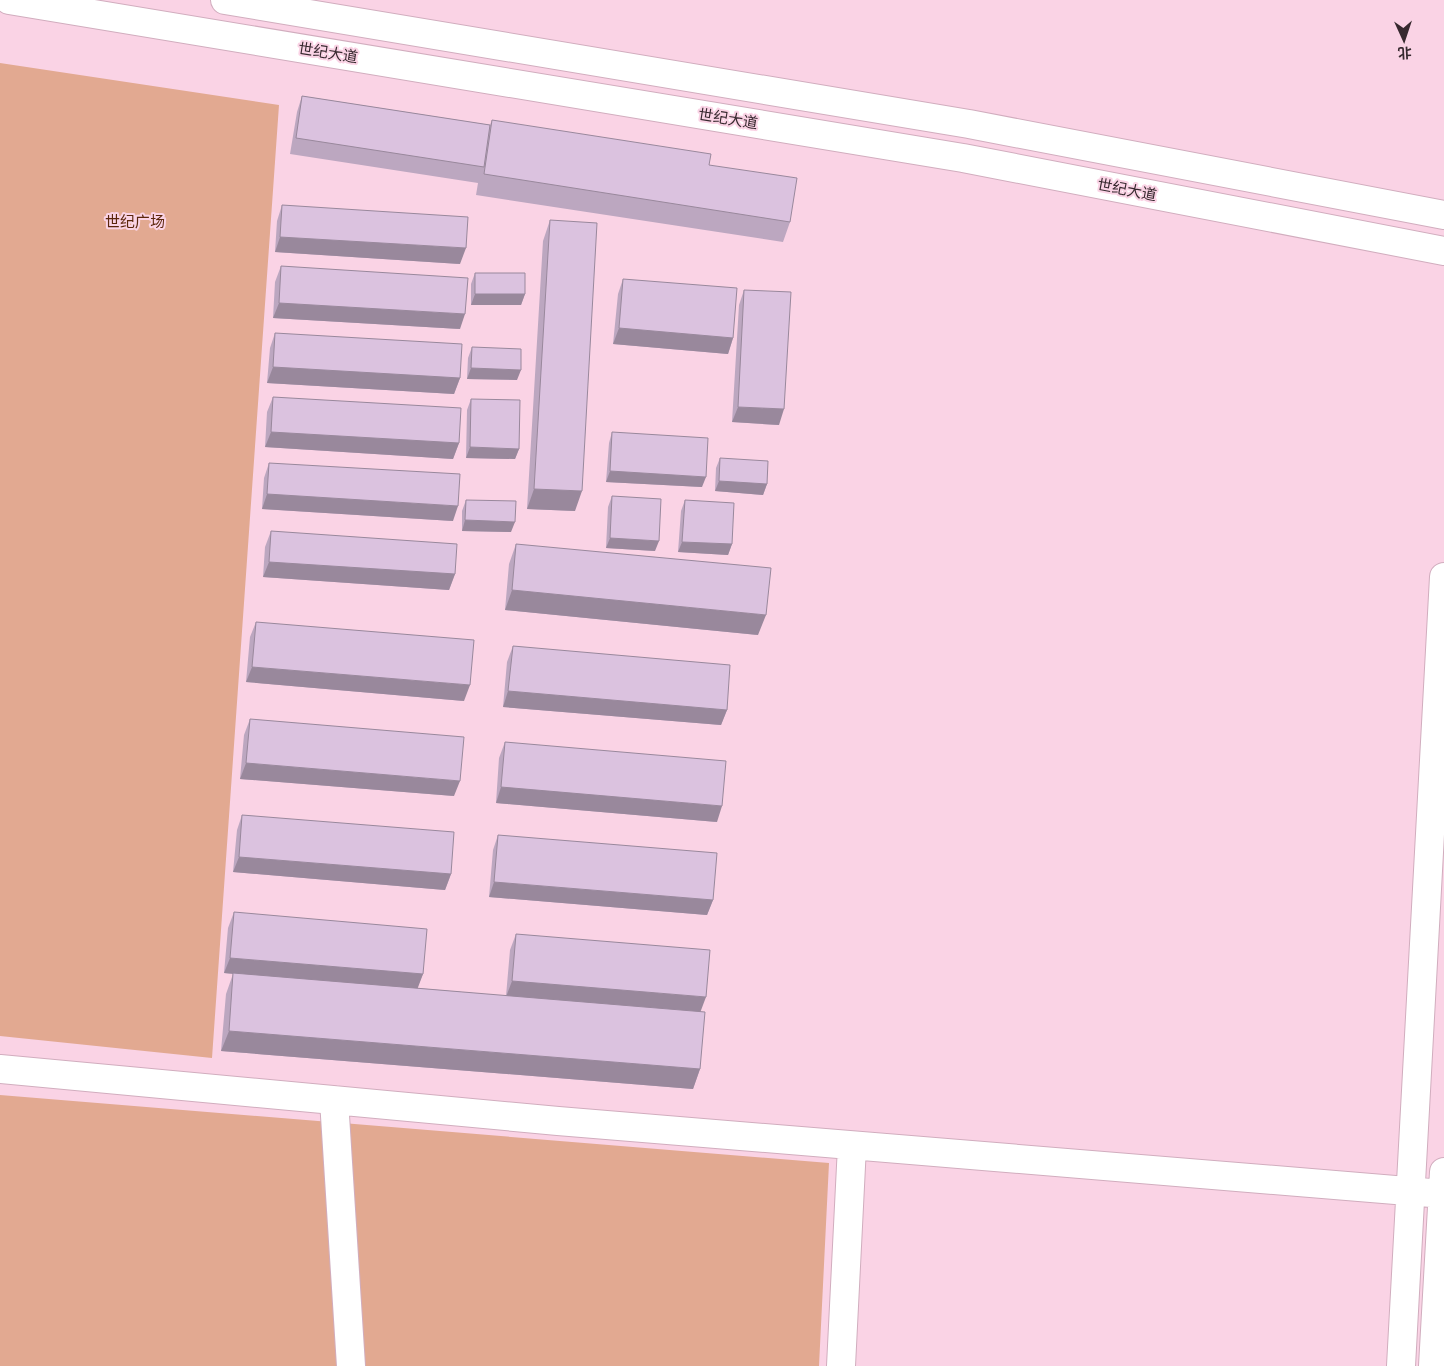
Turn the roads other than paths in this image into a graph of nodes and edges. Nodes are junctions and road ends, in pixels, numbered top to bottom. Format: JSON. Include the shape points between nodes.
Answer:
{"nodes":[{"id":1,"x":9,"y":0,"type":"edge"},
{"id":2,"x":225,"y":0,"type":"edge"},
{"id":3,"x":1444,"y":215,"type":"edge"},
{"id":4,"x":1444,"y":251,"type":"edge"},
{"id":5,"x":1444,"y":577,"type":"edge"},
{"id":6,"x":0,"y":1069,"type":"edge"},
{"id":7,"x":334,"y":1100,"type":"junction"},
{"id":8,"x":852,"y":1146,"type":"junction"},
{"id":9,"x":1444,"y":1187,"type":"edge"},
{"id":10,"x":1410,"y":1191,"type":"junction"},
{"id":11,"x":352,"y":1366,"type":"edge"},
{"id":12,"x":841,"y":1366,"type":"edge"},
{"id":13,"x":1401,"y":1366,"type":"edge"},
{"id":14,"x":1433,"y":1366,"type":"edge"}],
"edges":[{"from":1,"to":4,"type":"main road","name":"世纪大道","via":[[963,158]]},
{"from":2,"to":3,"type":"main road","via":[[969,124]]},
{"from":5,"to":10,"type":"main road"},
{"from":6,"to":7,"type":"main road"},
{"from":7,"to":8,"type":"main road"},
{"from":7,"to":11,"type":"main road"},
{"from":8,"to":10,"type":"main road"},
{"from":8,"to":12,"type":"main road"},
{"from":9,"to":10,"type":"main road"},
{"from":9,"to":14,"type":"main road"},
{"from":10,"to":13,"type":"main road"}]}
